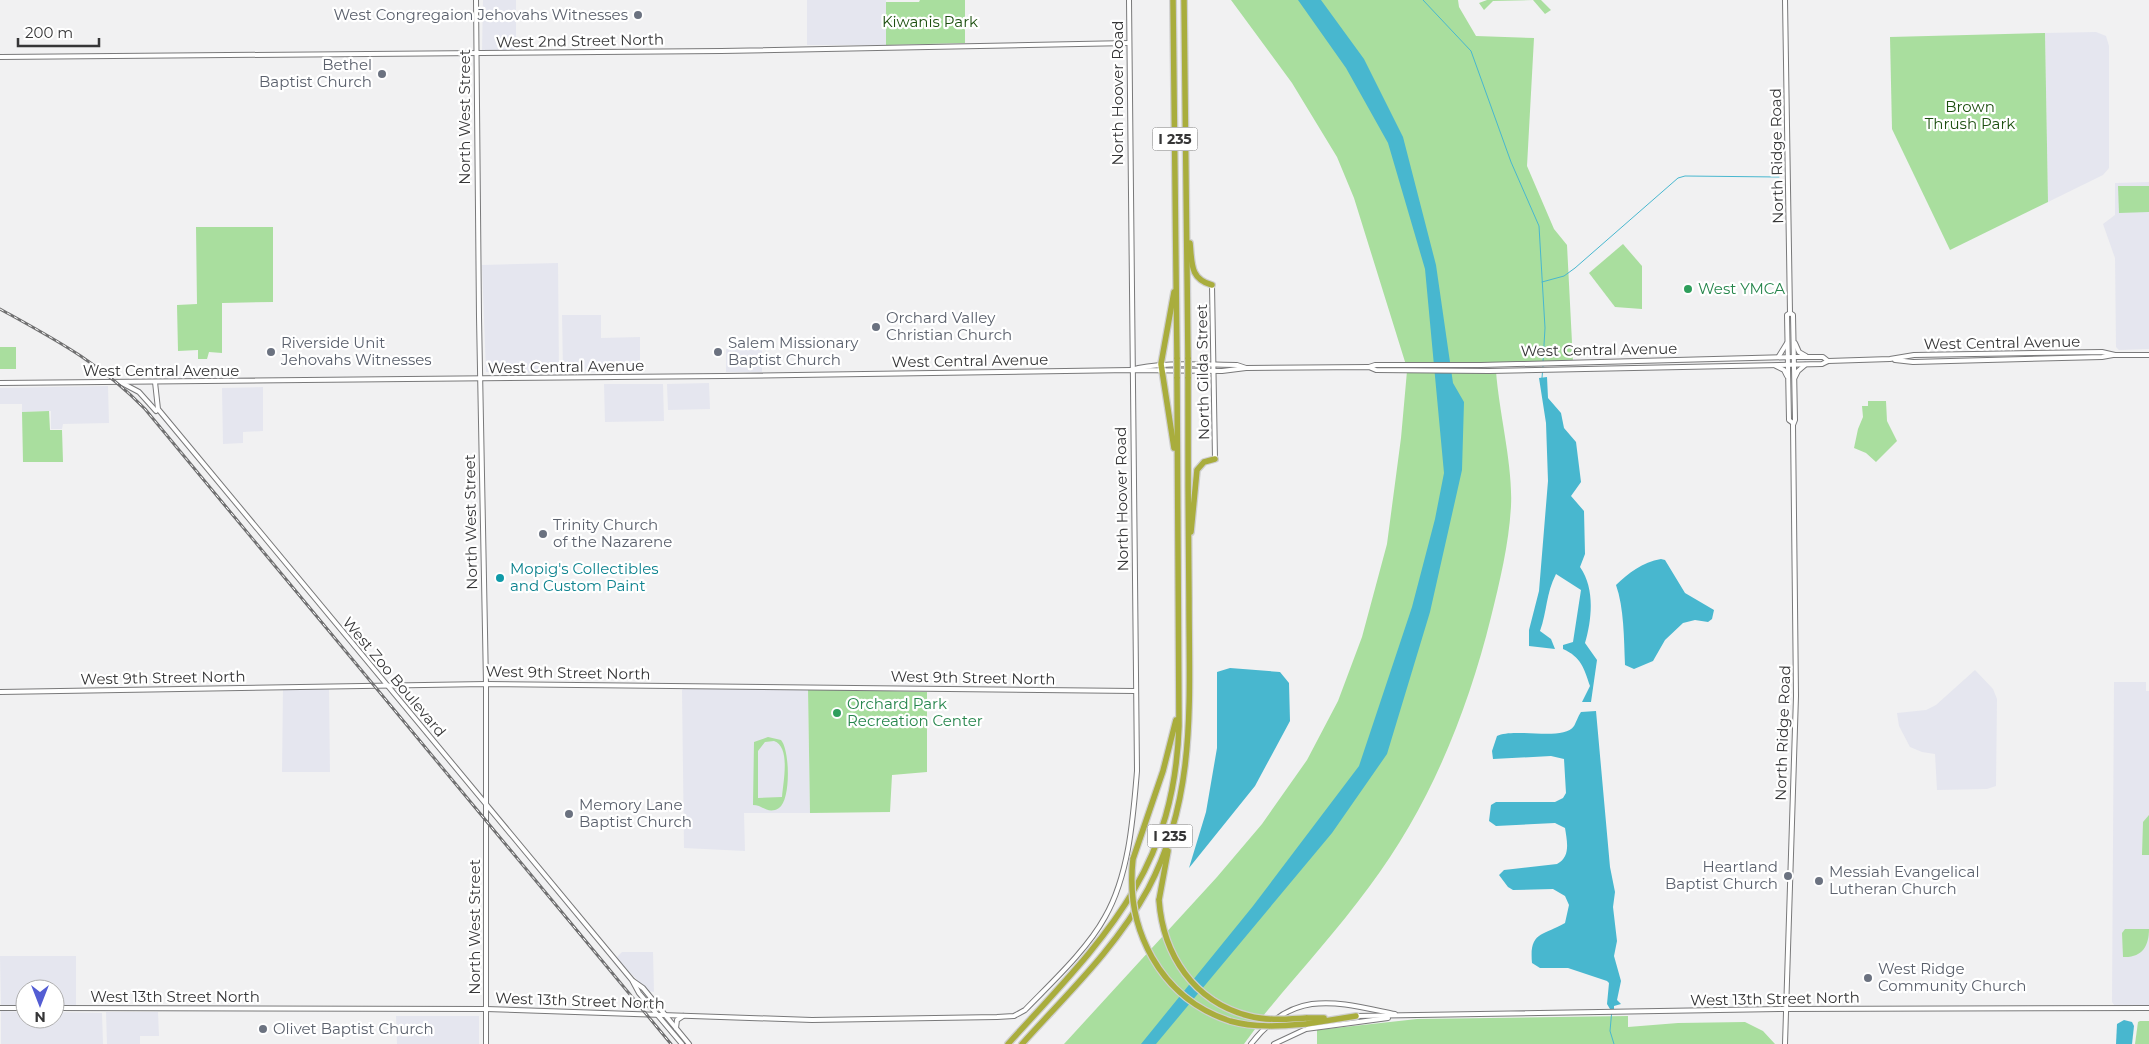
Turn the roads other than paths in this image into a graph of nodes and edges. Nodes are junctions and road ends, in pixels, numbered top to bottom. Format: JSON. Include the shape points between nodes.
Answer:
{"nodes":[{"id":1,"x":476,"y":0,"type":"edge"},
{"id":2,"x":1129,"y":0,"type":"edge"},
{"id":3,"x":1173,"y":0,"type":"edge"},
{"id":4,"x":1184,"y":0,"type":"edge"},
{"id":5,"x":1786,"y":0,"type":"edge"},
{"id":6,"x":1130,"y":43,"type":"junction"},
{"id":7,"x":476,"y":54,"type":"junction"},
{"id":8,"x":0,"y":57,"type":"edge"},
{"id":9,"x":1186,"y":211,"type":"junction"},
{"id":10,"x":1176,"y":277,"type":"junction"},
{"id":11,"x":1212,"y":285,"type":"joint"},
{"id":12,"x":1790,"y":313,"type":"junction"},
{"id":13,"x":1788,"y":341,"type":"junction"},
{"id":14,"x":1794,"y":341,"type":"junction"},
{"id":15,"x":2149,"y":355,"type":"edge"},
{"id":16,"x":1777,"y":357,"type":"junction"},
{"id":17,"x":1788,"y":357,"type":"junction"},
{"id":18,"x":1794,"y":357,"type":"junction"},
{"id":19,"x":1808,"y":357,"type":"junction"},
{"id":20,"x":1828,"y":361,"type":"junction"},
{"id":21,"x":1214,"y":365,"type":"junction"},
{"id":22,"x":1774,"y":365,"type":"junction"},
{"id":23,"x":1788,"y":365,"type":"junction"},
{"id":24,"x":1794,"y":365,"type":"junction"},
{"id":25,"x":1806,"y":365,"type":"junction"},
{"id":26,"x":1369,"y":367,"type":"junction"},
{"id":27,"x":1161,"y":368,"type":"junction"},
{"id":28,"x":1246,"y":368,"type":"junction"},
{"id":29,"x":1131,"y":370,"type":"junction"},
{"id":30,"x":1214,"y":371,"type":"junction"},
{"id":31,"x":480,"y":379,"type":"junction"},
{"id":32,"x":1788,"y":381,"type":"junction"},
{"id":33,"x":120,"y":382,"type":"junction"},
{"id":34,"x":155,"y":382,"type":"junction"},
{"id":35,"x":1794,"y":382,"type":"junction"},
{"id":36,"x":0,"y":383,"type":"edge"},
{"id":37,"x":164,"y":417,"type":"junction"},
{"id":38,"x":1792,"y":423,"type":"junction"},
{"id":39,"x":1215,"y":459,"type":"joint"},
{"id":40,"x":1178,"y":475,"type":"junction"},
{"id":41,"x":1188,"y":559,"type":"junction"},
{"id":42,"x":486,"y":684,"type":"junction"},
{"id":43,"x":386,"y":686,"type":"junction"},
{"id":44,"x":1135,"y":691,"type":"junction"},
{"id":45,"x":0,"y":692,"type":"edge"},
{"id":46,"x":1179,"y":703,"type":"junction"},
{"id":47,"x":486,"y":806,"type":"junction"},
{"id":48,"x":1171,"y":834,"type":"junction"},
{"id":49,"x":1057,"y":975,"type":"joint"},
{"id":50,"x":632,"y":980,"type":"junction"},
{"id":51,"x":0,"y":1008,"type":"edge"},
{"id":52,"x":15,"y":1008,"type":"edge"},
{"id":53,"x":65,"y":1008,"type":"edge"},
{"id":54,"x":2149,"y":1008,"type":"edge"},
{"id":55,"x":486,"y":1009,"type":"junction"},
{"id":56,"x":1785,"y":1009,"type":"junction"},
{"id":57,"x":658,"y":1014,"type":"junction"},
{"id":58,"x":665,"y":1015,"type":"junction"},
{"id":59,"x":684,"y":1015,"type":"junction"},
{"id":60,"x":1356,"y":1016,"type":"joint"},
{"id":61,"x":1402,"y":1016,"type":"junction"},
{"id":62,"x":1306,"y":1021,"type":"junction"},
{"id":63,"x":676,"y":1028,"type":"junction"},
{"id":64,"x":486,"y":1044,"type":"edge"},
{"id":65,"x":682,"y":1044,"type":"edge"},
{"id":66,"x":689,"y":1044,"type":"edge"},
{"id":67,"x":1008,"y":1044,"type":"edge"},
{"id":68,"x":1022,"y":1044,"type":"edge"},
{"id":69,"x":1252,"y":1044,"type":"edge"},
{"id":70,"x":1274,"y":1044,"type":"edge"},
{"id":71,"x":1785,"y":1044,"type":"edge"}],
"edges":[{"from":1,"to":7,"type":"main road","name":"North West Street"},
{"from":2,"to":6,"type":"main road","name":"North Hoover Road"},
{"from":3,"to":10,"type":"highway","number":"I 235"},
{"from":4,"to":9,"type":"highway","number":"I 235"},
{"from":5,"to":12,"type":"main road","name":"North Ridge Road"},
{"from":6,"to":7,"type":"main road","name":"West 2nd Street North"},
{"from":6,"to":29,"type":"main road","name":"North Hoover Road"},
{"from":7,"to":8,"type":"main road","name":"West 2nd Street North"},
{"from":7,"to":31,"type":"main road","name":"North West Street"},
{"from":9,"to":11,"type":"highway","via":[[1195,275]]},
{"from":9,"to":41,"type":"highway","number":"I 235","bridge":true},
{"from":10,"to":27,"type":"highway"},
{"from":10,"to":40,"type":"highway","number":"I 235","bridge":true},
{"from":11,"to":21,"type":"main road","name":"North Gilda Street"},
{"from":12,"to":13,"type":"main road","name":"North Ridge Road"},
{"from":12,"to":14,"type":"main road","name":"North Ridge Road","via":[[1793,316]]},
{"from":13,"to":16,"type":"main road"},
{"from":13,"to":17,"type":"main road","name":"North Ridge Road"},
{"from":14,"to":18,"type":"main road","name":"North Ridge Road"},
{"from":14,"to":19,"type":"main road","via":[[1799,352]]},
{"from":15,"to":20,"type":"main road","name":"West Central Avenue","via":[[1972,361]]},
{"from":16,"to":17,"type":"main road","name":"West Central Avenue"},
{"from":16,"to":26,"type":"main road","name":"West Central Avenue","via":[[1375,364]]},
{"from":17,"to":18,"type":"main road","name":"West Central Avenue"},
{"from":17,"to":23,"type":"main road","name":"North Ridge Road"},
{"from":18,"to":19,"type":"main road","name":"West Central Avenue"},
{"from":18,"to":24,"type":"main road","name":"North Ridge Road"},
{"from":19,"to":20,"type":"main road","name":"West Central Avenue","via":[[1823,357]]},
{"from":20,"to":25,"type":"main road","name":"West Central Avenue"},
{"from":21,"to":27,"type":"main road","name":"West Central Avenue"},
{"from":21,"to":28,"type":"main road","name":"West Central Avenue"},
{"from":21,"to":30,"type":"main road","name":"North Gilda Street"},
{"from":22,"to":23,"type":"main road","name":"West Central Avenue"},
{"from":22,"to":26,"type":"main road","name":"West Central Avenue","via":[[1479,371],[1376,370]]},
{"from":22,"to":32,"type":"main road","via":[[1784,370]]},
{"from":23,"to":24,"type":"main road","name":"West Central Avenue"},
{"from":23,"to":32,"type":"main road","name":"North Ridge Road"},
{"from":24,"to":25,"type":"main road","name":"West Central Avenue"},
{"from":24,"to":35,"type":"main road","name":"North Ridge Road"},
{"from":25,"to":35,"type":"main road","via":[[1798,371]]},
{"from":26,"to":28,"type":"main road","name":"West Central Avenue"},
{"from":27,"to":29,"type":"main road","name":"West Central Avenue"},
{"from":27,"to":30,"type":"main road","name":"West Central Avenue"},
{"from":27,"to":40,"type":"highway"},
{"from":28,"to":30,"type":"main road","name":"West Central Avenue"},
{"from":29,"to":31,"type":"main road","name":"West Central Avenue"},
{"from":29,"to":44,"type":"main road","name":"North Hoover Road"},
{"from":30,"to":39,"type":"main road","name":"North Gilda Street"},
{"from":31,"to":34,"type":"main road","name":"West Central Avenue"},
{"from":31,"to":42,"type":"main road","name":"North West Street"},
{"from":32,"to":38,"type":"main road","name":"North Ridge Road","via":[[1789,420]]},
{"from":33,"to":34,"type":"main road","name":"West Central Avenue"},
{"from":33,"to":36,"type":"main road","name":"West Central Avenue"},
{"from":33,"to":37,"type":"main road","via":[[139,392]]},
{"from":34,"to":37,"type":"main road","name":"West Zoo Boulevard","via":[[156,407]]},
{"from":35,"to":38,"type":"main road","name":"North Ridge Road"},
{"from":37,"to":43,"type":"main road","name":"West Zoo Boulevard"},
{"from":38,"to":56,"type":"main road","name":"North Ridge Road","via":[[1796,689]]},
{"from":39,"to":41,"type":"highway","via":[[1204,462],[1198,470]]},
{"from":40,"to":46,"type":"highway","number":"I 235"},
{"from":41,"to":48,"type":"highway","number":"I 235","via":[[1189,746],[1184,786]]},
{"from":42,"to":43,"type":"main road","name":"West 9th Street North"},
{"from":42,"to":44,"type":"main road","name":"West 9th Street North"},
{"from":42,"to":47,"type":"main road","name":"North West Street"},
{"from":43,"to":45,"type":"main road","name":"West 9th Street North"},
{"from":43,"to":47,"type":"main road","name":"West Zoo Boulevard"},
{"from":44,"to":49,"type":"main road","name":"North Hoover Road","via":[[1137,771],[1121,880],[1099,928]]},
{"from":46,"to":62,"type":"highway","bridge":true,"via":[[1167,758],[1133,859],[1131,889],[1138,929],[1154,964],[1180,992],[1208,1011],[1230,1021],[1265,1026]]},
{"from":46,"to":67,"type":"highway","number":"I 235","via":[[1179,741],[1172,789],[1159,838],[1144,874],[1108,932]]},
{"from":47,"to":50,"type":"main road","name":"West Zoo Boulevard"},
{"from":47,"to":55,"type":"main road","name":"North West Street"},
{"from":48,"to":62,"type":"highway","bridge":true,"via":[[1159,900],[1162,928],[1171,952],[1187,978],[1207,996],[1232,1011],[1250,1017]]},
{"from":48,"to":68,"type":"highway","number":"I 235","via":[[1148,888],[1123,928]]},
{"from":49,"to":59,"type":"main road","name":"West 13th Street North","via":[[1025,1010],[1014,1016],[812,1020]]},
{"from":50,"to":57,"type":"main road","name":"West Zoo Boulevard"},
{"from":50,"to":58,"type":"main road","name":"West Zoo Boulevard","via":[[643,988]]},
{"from":51,"to":52,"type":"main road"},
{"from":53,"to":55,"type":"main road","name":"West 13th Street North"},
{"from":54,"to":56,"type":"main road","name":"West 13th Street North"},
{"from":55,"to":57,"type":"main road","name":"West 13th Street North"},
{"from":55,"to":64,"type":"main road","name":"North West Street"},
{"from":56,"to":61,"type":"main road","name":"West 13th Street North"},
{"from":56,"to":71,"type":"main road","name":"North Ridge Road"},
{"from":57,"to":58,"type":"main road","name":"West 13th Street North"},
{"from":57,"to":65,"type":"main road","name":"West Zoo Boulevard"},
{"from":58,"to":59,"type":"main road","name":"West 13th Street North"},
{"from":58,"to":63,"type":"main road","name":"West Zoo Boulevard"},
{"from":59,"to":63,"type":"main road","via":[[677,1019]]},
{"from":60,"to":61,"type":"main road","name":"West 13th Street North"},
{"from":60,"to":62,"type":"highway"},
{"from":61,"to":69,"type":"main road","name":"West 13th Street North","via":[[1346,1004],[1312,1004],[1277,1018]]},
{"from":61,"to":70,"type":"main road","name":"West 13th Street North","via":[[1306,1029]]},
{"from":63,"to":66,"type":"main road","name":"West Zoo Boulevard"}]}
